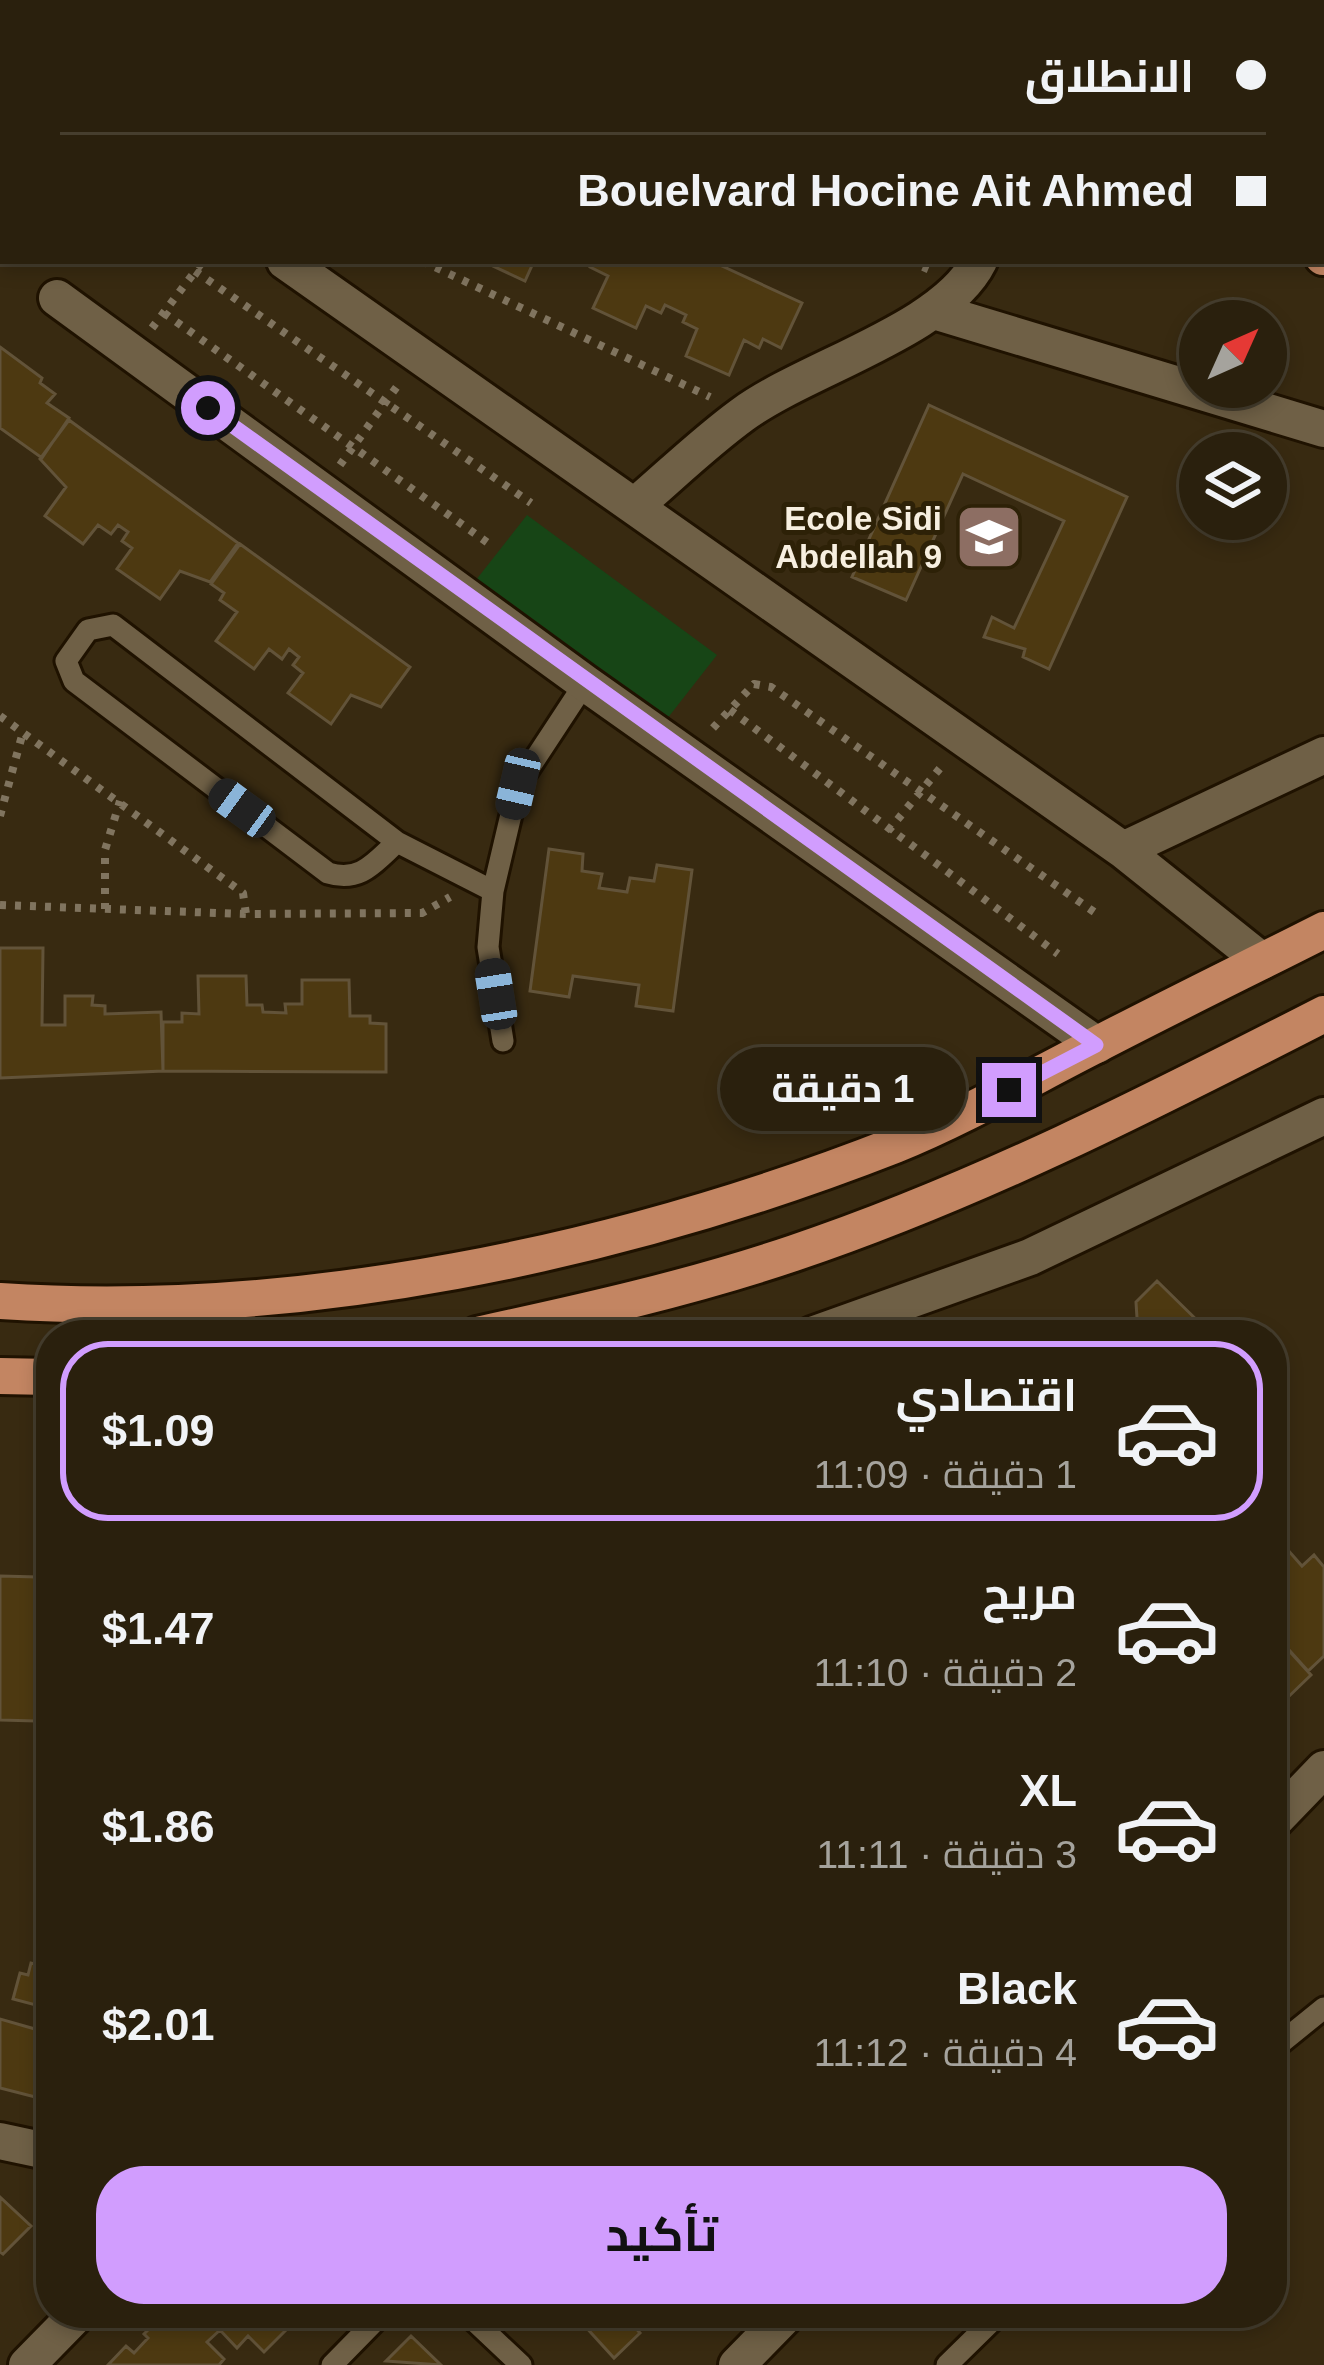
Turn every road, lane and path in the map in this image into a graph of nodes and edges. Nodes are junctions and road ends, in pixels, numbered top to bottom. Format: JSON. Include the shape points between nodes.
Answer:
{"nodes":[{"id":1,"x":201,"y":264,"type":"edge"},
{"id":2,"x":289,"y":264,"type":"edge"},
{"id":3,"x":428,"y":264,"type":"edge"},
{"id":4,"x":978,"y":264,"type":"edge"},
{"id":5,"x":195,"y":271,"type":"junction"},
{"id":6,"x":57,"y":298,"type":"dead end"},
{"id":7,"x":934,"y":311,"type":"junction"},
{"id":8,"x":164,"y":313,"type":"junction"},
{"id":9,"x":133,"y":353,"type":"junction"},
{"id":10,"x":416,"y":354,"type":"junction"},
{"id":11,"x":388,"y":404,"type":"junction"},
{"id":12,"x":744,"y":413,"type":"junction"},
{"id":13,"x":1324,"y":429,"type":"edge"},
{"id":14,"x":354,"y":448,"type":"junction"},
{"id":15,"x":320,"y":490,"type":"junction"},
{"id":16,"x":531,"y":503,"type":"dead end"},
{"id":17,"x":636,"y":505,"type":"junction"},
{"id":18,"x":491,"y":545,"type":"dead end"},
{"id":19,"x":585,"y":682,"type":"junction"},
{"id":20,"x":730,"y":710,"type":"junction"},
{"id":21,"x":0,"y":716,"type":"edge"},
{"id":22,"x":22,"y":732,"type":"junction"},
{"id":23,"x":964,"y":738,"type":"junction"},
{"id":24,"x":688,"y":755,"type":"junction"},
{"id":25,"x":1324,"y":755,"type":"edge"},
{"id":26,"x":921,"y":791,"type":"junction"},
{"id":27,"x":120,"y":801,"type":"junction"},
{"id":28,"x":0,"y":816,"type":"edge"},
{"id":29,"x":889,"y":831,"type":"junction"},
{"id":30,"x":397,"y":842,"type":"junction"},
{"id":31,"x":1123,"y":850,"type":"junction"},
{"id":32,"x":466,"y":877,"type":"junction"},
{"id":33,"x":493,"y":891,"type":"junction"},
{"id":34,"x":0,"y":905,"type":"edge"},
{"id":35,"x":105,"y":909,"type":"junction"},
{"id":36,"x":246,"y":914,"type":"junction"},
{"id":37,"x":1100,"y":916,"type":"dead end"},
{"id":38,"x":1324,"y":930,"type":"edge"},
{"id":39,"x":1058,"y":954,"type":"dead end"},
{"id":40,"x":1262,"y":961,"type":"junction"},
{"id":41,"x":1324,"y":1014,"type":"edge"},
{"id":42,"x":503,"y":1042,"type":"dead end"},
{"id":43,"x":1096,"y":1045,"type":"junction"},
{"id":44,"x":1324,"y":1116,"type":"edge"},
{"id":45,"x":0,"y":1301,"type":"edge"},
{"id":46,"x":545,"y":1320,"type":"edge"},
{"id":47,"x":854,"y":1320,"type":"edge"},
{"id":48,"x":0,"y":1376,"type":"edge"},
{"id":49,"x":36,"y":1377,"type":"edge"},
{"id":50,"x":1324,"y":1769,"type":"edge"},
{"id":51,"x":1287,"y":1807,"type":"edge"},
{"id":52,"x":1324,"y":2008,"type":"edge"},
{"id":53,"x":1287,"y":2038,"type":"edge"},
{"id":54,"x":0,"y":2141,"type":"edge"},
{"id":55,"x":36,"y":2149,"type":"edge"},
{"id":56,"x":63,"y":2328,"type":"edge"},
{"id":57,"x":368,"y":2328,"type":"edge"},
{"id":58,"x":482,"y":2328,"type":"edge"},
{"id":59,"x":773,"y":2328,"type":"edge"},
{"id":60,"x":985,"y":2328,"type":"edge"},
{"id":61,"x":27,"y":2365,"type":"edge"},
{"id":62,"x":332,"y":2365,"type":"edge"},
{"id":63,"x":520,"y":2365,"type":"edge"},
{"id":64,"x":737,"y":2365,"type":"edge"},
{"id":65,"x":947,"y":2365,"type":"edge"}],
"edges":[{"from":1,"to":5,"type":"path"},
{"from":2,"to":10,"type":"street"},
{"from":3,"to":12,"type":"path"},
{"from":4,"to":7,"type":"street","via":[[967,286]]},
{"from":5,"to":8,"type":"path"},
{"from":5,"to":11,"type":"path"},
{"from":6,"to":9,"type":"street"},
{"from":7,"to":12,"type":"street"},
{"from":7,"to":13,"type":"street"},
{"from":8,"to":9,"type":"path"},
{"from":8,"to":14,"type":"path"},
{"from":9,"to":15,"type":"street"},
{"from":10,"to":11,"type":"path"},
{"from":10,"to":17,"type":"street"},
{"from":11,"to":14,"type":"path"},
{"from":11,"to":16,"type":"path"},
{"from":12,"to":17,"type":"street"},
{"from":14,"to":15,"type":"path"},
{"from":14,"to":18,"type":"path"},
{"from":15,"to":19,"type":"street"},
{"from":17,"to":23,"type":"street"},
{"from":19,"to":24,"type":"street"},
{"from":19,"to":33,"type":"lane","via":[[518,784]]},
{"from":20,"to":24,"type":"path"},
{"from":20,"to":26,"type":"path","via":[[754,684],[770,687]]},
{"from":20,"to":29,"type":"path"},
{"from":21,"to":22,"type":"path"},
{"from":22,"to":27,"type":"path"},
{"from":22,"to":28,"type":"path"},
{"from":23,"to":26,"type":"path"},
{"from":23,"to":31,"type":"street"},
{"from":24,"to":43,"type":"street"},
{"from":25,"to":31,"type":"street"},
{"from":26,"to":29,"type":"path"},
{"from":26,"to":37,"type":"path"},
{"from":27,"to":35,"type":"path","via":[[105,850]]},
{"from":27,"to":36,"type":"path","via":[[243,893]]},
{"from":29,"to":39,"type":"path"},
{"from":30,"to":30,"type":"lane","via":[[112,625],[88,630],[66,662],[74,681],[328,874],[363,873]]},
{"from":30,"to":32,"type":"lane"},
{"from":31,"to":40,"type":"street"},
{"from":32,"to":33,"type":"lane"},
{"from":32,"to":36,"type":"path","via":[[442,906],[422,913]]},
{"from":33,"to":42,"type":"lane","via":[[488,947]]},
{"from":34,"to":35,"type":"path"},
{"from":35,"to":36,"type":"path"},
{"from":38,"to":40,"type":"main road"},
{"from":40,"to":43,"type":"main road"},
{"from":41,"to":46,"type":"main road","via":[[961,1190],[793,1253]]},
{"from":43,"to":45,"type":"main road","via":[[898,1143],[722,1207],[526,1259],[324,1289]]},
{"from":44,"to":47,"type":"street","via":[[1030,1257]]},
{"from":48,"to":49,"type":"main road"},
{"from":50,"to":51,"type":"street"},
{"from":52,"to":53,"type":"lane"},
{"from":54,"to":55,"type":"street"},
{"from":56,"to":61,"type":"street"},
{"from":57,"to":62,"type":"lane"},
{"from":58,"to":63,"type":"lane"},
{"from":59,"to":64,"type":"street"},
{"from":60,"to":65,"type":"lane"}]}
